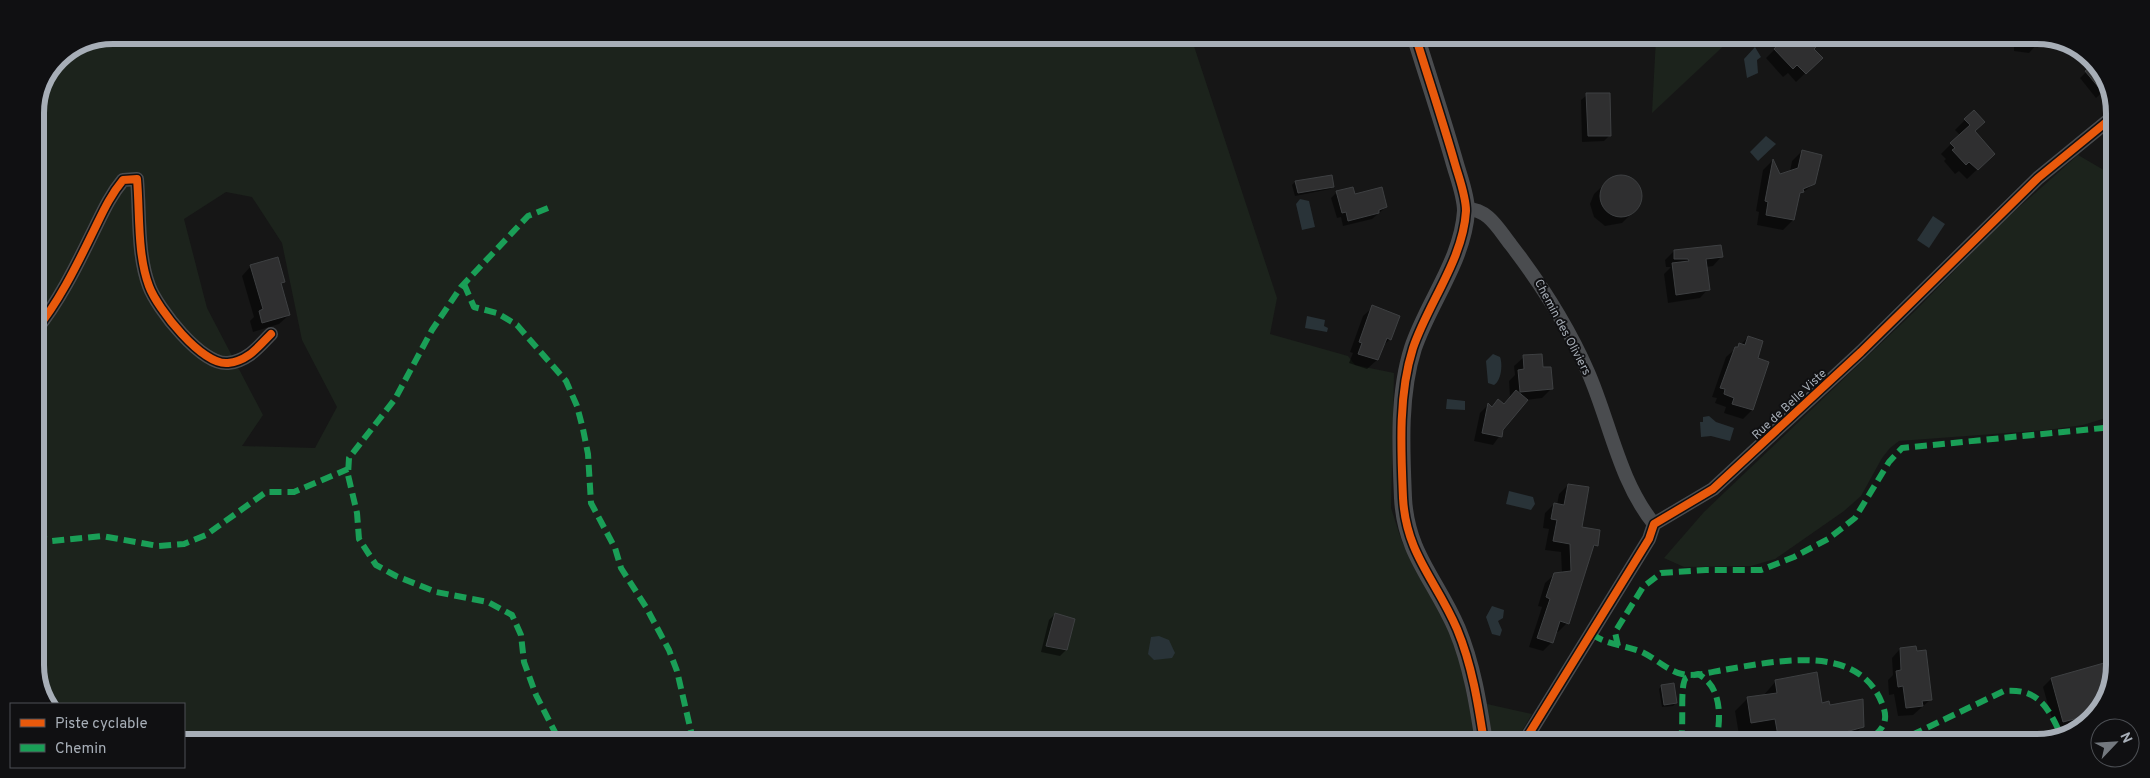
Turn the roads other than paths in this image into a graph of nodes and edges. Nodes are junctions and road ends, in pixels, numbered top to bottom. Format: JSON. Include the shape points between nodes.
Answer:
{"nodes":[{"id":1,"x":1418,"y":44,"type":"edge"},
{"id":2,"x":2106,"y":122,"type":"edge"},
{"id":3,"x":1466,"y":209,"type":"junction"},
{"id":4,"x":44,"y":321,"type":"edge"},
{"id":5,"x":271,"y":334,"type":"dead end"},
{"id":6,"x":1654,"y":524,"type":"junction"},
{"id":7,"x":1483,"y":734,"type":"edge"},
{"id":8,"x":1529,"y":734,"type":"edge"}],
"edges":[{"from":1,"to":3,"type":"street"},
{"from":2,"to":6,"type":"street","name":"Rue de Belle Viste","via":[[2038,178],[1861,352],[1713,489]]},
{"from":3,"to":6,"type":"street","name":"Chemin des Oliviers","via":[[1479,211],[1493,222],[1533,272],[1553,304],[1588,371],[1635,499]]},
{"from":3,"to":7,"type":"street","via":[[1456,251],[1413,348],[1407,371],[1403,405],[1403,497],[1411,544],[1447,607],[1464,646]]},
{"from":4,"to":5,"type":"street","via":[[72,273],[107,200],[123,180],[137,179],[140,238],[149,285],[163,313],[207,355],[226,363],[250,356]]},
{"from":6,"to":8,"type":"street","via":[[1649,539]]}]}
